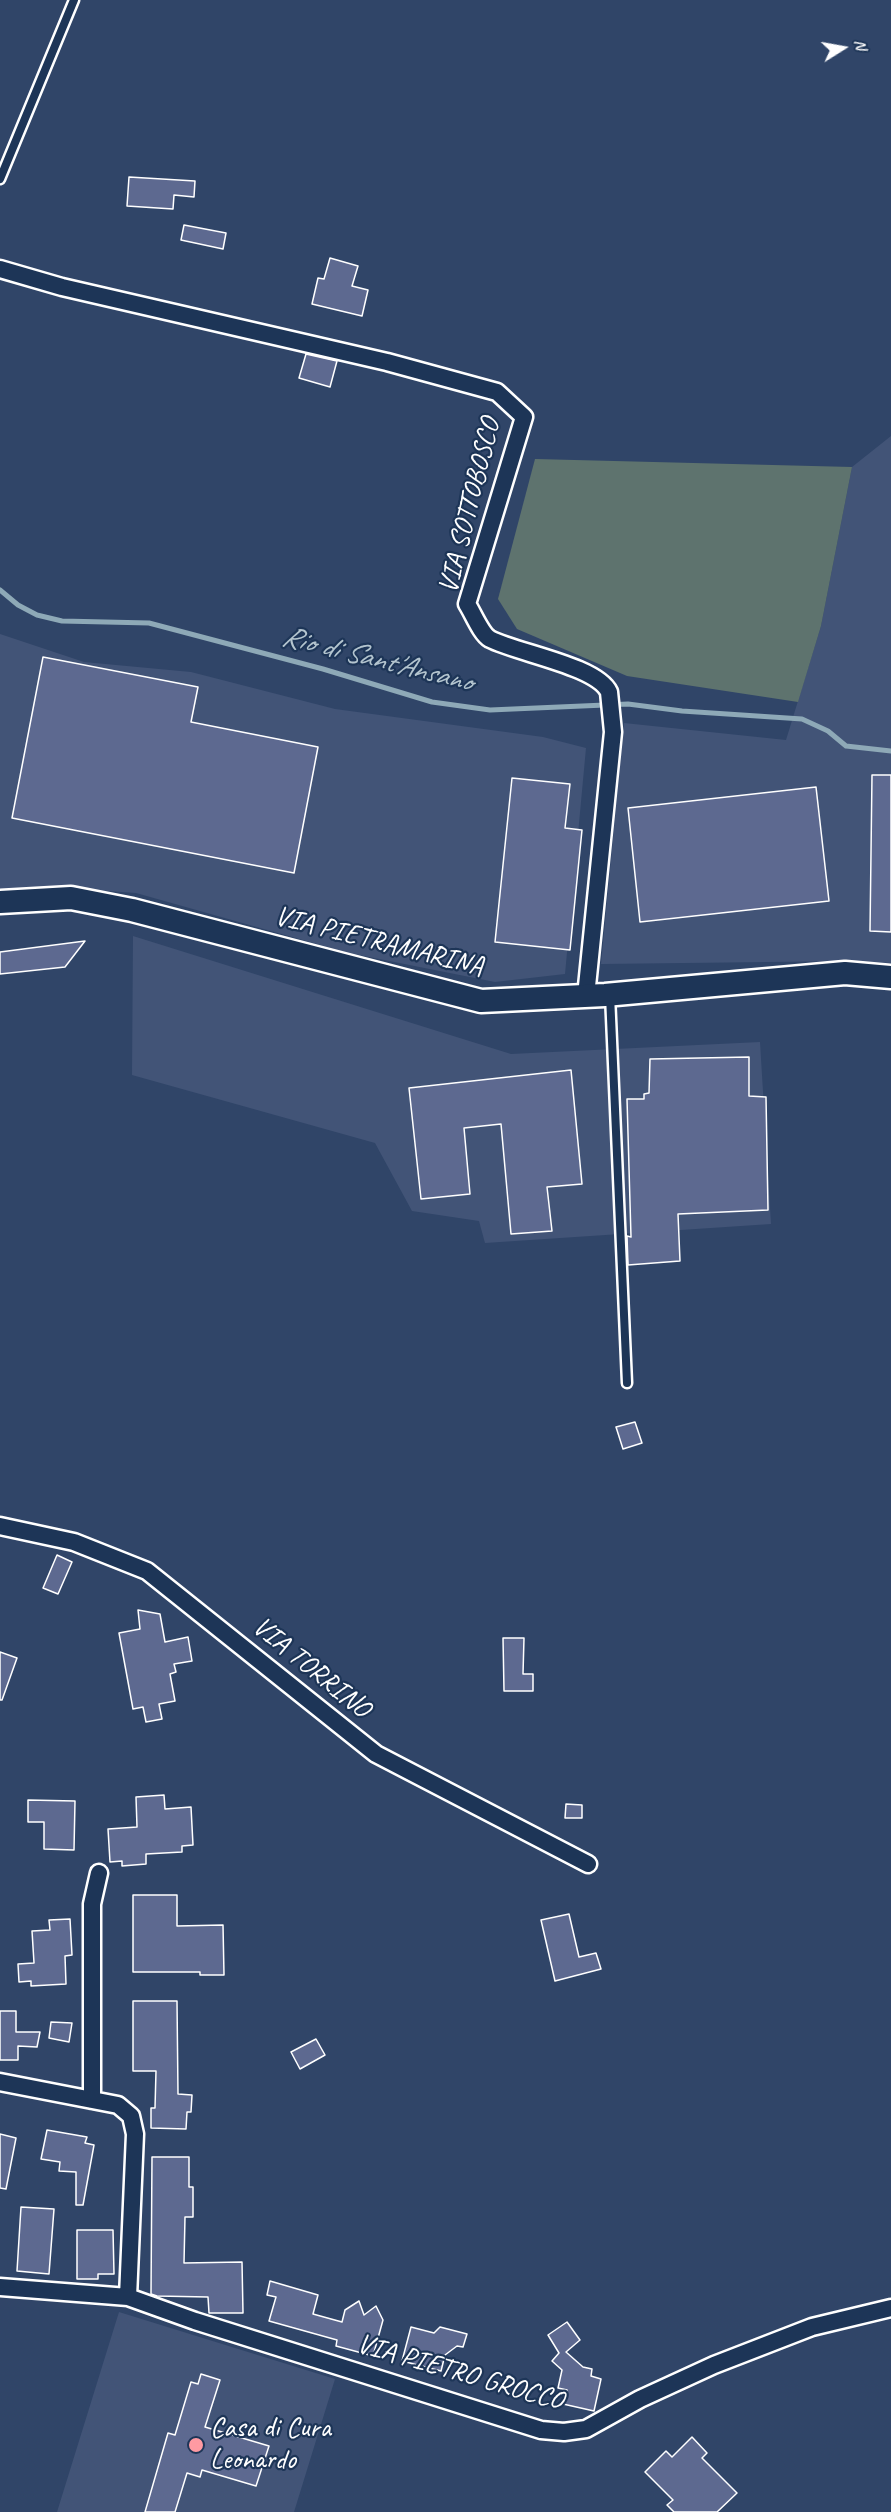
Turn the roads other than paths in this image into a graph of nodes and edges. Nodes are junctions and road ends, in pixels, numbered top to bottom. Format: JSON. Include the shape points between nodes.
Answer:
{"nodes":[{"id":1,"x":74,"y":0,"type":"edge"},
{"id":2,"x":0,"y":179,"type":"edge"},
{"id":3,"x":0,"y":269,"type":"edge"},
{"id":4,"x":0,"y":902,"type":"edge"},
{"id":5,"x":891,"y":977,"type":"edge"},
{"id":6,"x":610,"y":995,"type":"junction"},
{"id":7,"x":586,"y":996,"type":"junction"},
{"id":8,"x":627,"y":1383,"type":"dead end"},
{"id":9,"x":0,"y":1526,"type":"edge"},
{"id":10,"x":588,"y":1864,"type":"dead end"},
{"id":11,"x":99,"y":1873,"type":"dead end"},
{"id":12,"x":0,"y":2082,"type":"edge"},
{"id":13,"x":92,"y":2100,"type":"junction"},
{"id":14,"x":0,"y":2287,"type":"edge"},
{"id":15,"x":128,"y":2297,"type":"junction"},
{"id":16,"x":891,"y":2308,"type":"edge"}],
"edges":[{"from":1,"to":2,"type":"lane"},
{"from":3,"to":7,"type":"street","name":"VIA SOTTOBOSCO","via":[[497,392],[524,417],[467,604],[488,638],[580,670],[609,692],[613,721]]},
{"from":4,"to":7,"type":"main road","name":"VIA PIETRAMARINA","via":[[71,898],[122,908],[481,1000]]},
{"from":5,"to":6,"type":"main road","name":"VIA PIETRAMARINA","via":[[845,973]]},
{"from":6,"to":7,"type":"main road","name":"VIA PIETRAMARINA"},
{"from":6,"to":8,"type":"lane"},
{"from":9,"to":10,"type":"street","name":"VIA TORRINO","via":[[74,1542],[147,1571],[376,1754]]},
{"from":11,"to":13,"type":"street","via":[[92,1904]]},
{"from":12,"to":13,"type":"street"},
{"from":13,"to":15,"type":"street","via":[[118,2105],[131,2116],[135,2134]]},
{"from":14,"to":15,"type":"street","name":"VIA PIETRO GROCCO"},
{"from":15,"to":16,"type":"street","name":"VIA PIETRO GROCCO","via":[[195,2322],[541,2430],[564,2432],[586,2429],[714,2365],[812,2327]]}]}
